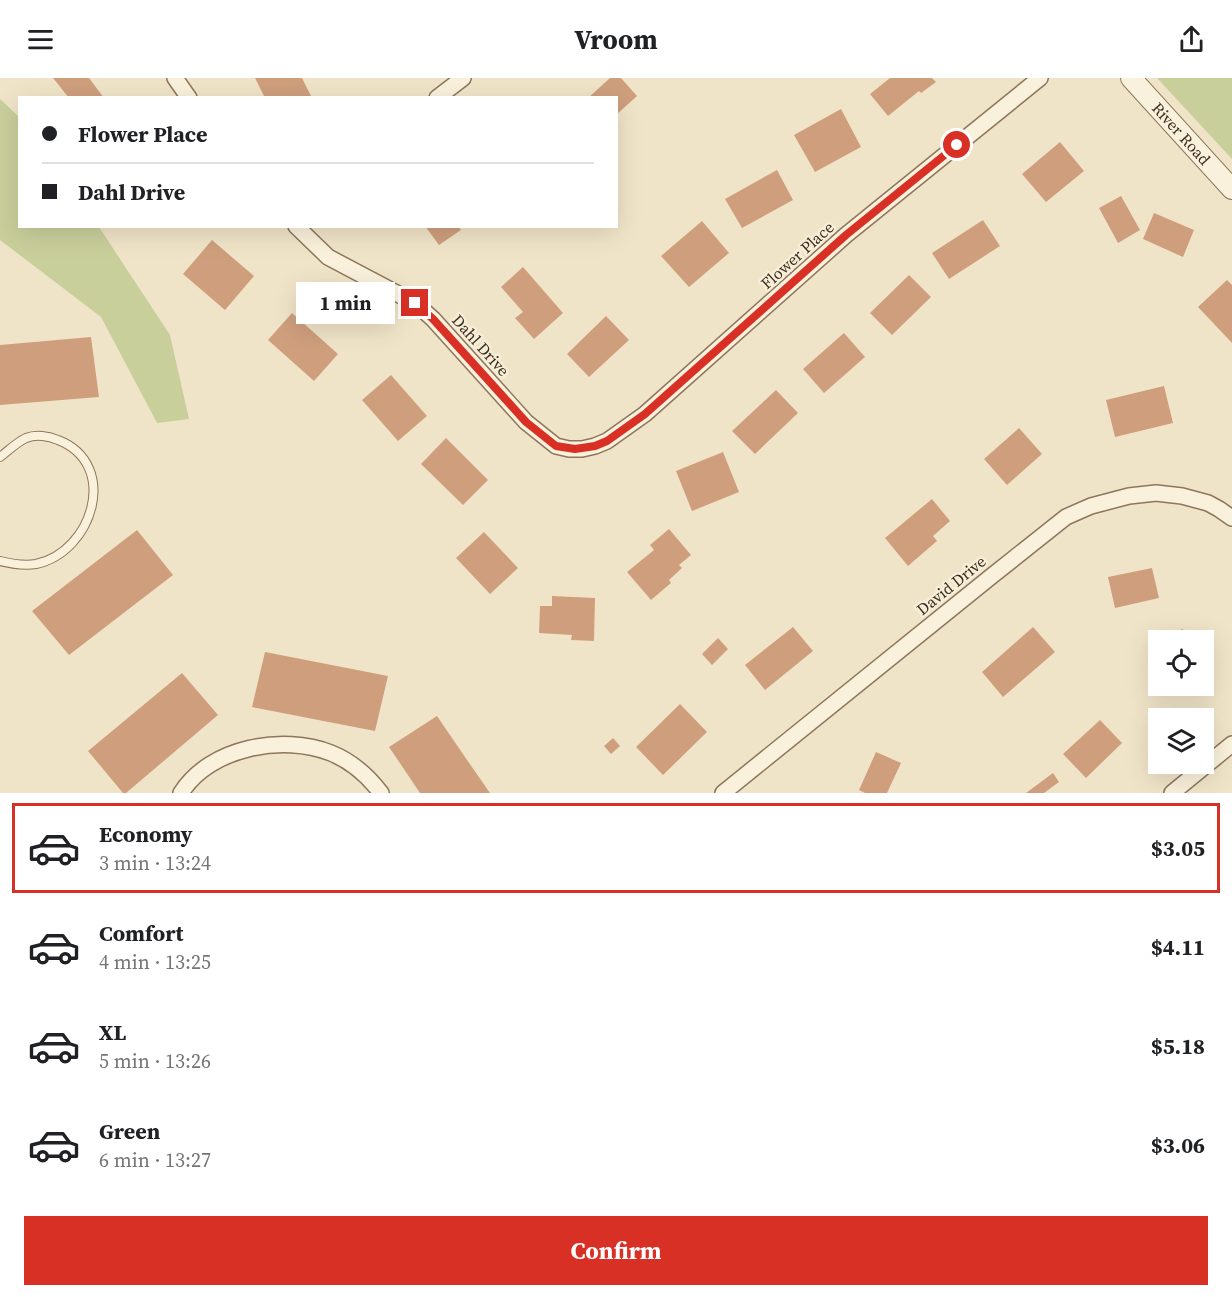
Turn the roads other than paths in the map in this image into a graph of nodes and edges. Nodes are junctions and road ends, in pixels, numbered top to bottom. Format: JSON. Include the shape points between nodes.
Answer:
{"nodes":[{"id":1,"x":175,"y":78,"type":"edge"},
{"id":2,"x":463,"y":78,"type":"edge"},
{"id":3,"x":1040,"y":78,"type":"edge"},
{"id":4,"x":1131,"y":78,"type":"edge"},
{"id":5,"x":188,"y":96,"type":"edge"},
{"id":6,"x":440,"y":96,"type":"edge"},
{"id":7,"x":1232,"y":189,"type":"edge"},
{"id":8,"x":298,"y":228,"type":"edge"},
{"id":9,"x":575,"y":449,"type":"joint"},
{"id":10,"x":0,"y":457,"type":"edge"},
{"id":11,"x":1232,"y":518,"type":"edge"},
{"id":12,"x":0,"y":561,"type":"edge"},
{"id":13,"x":1232,"y":744,"type":"edge"},
{"id":14,"x":1182,"y":790,"type":"edge"},
{"id":15,"x":181,"y":793,"type":"edge"},
{"id":16,"x":381,"y":793,"type":"edge"},
{"id":17,"x":723,"y":793,"type":"edge"}],
"edges":[{"from":1,"to":5,"type":"street"},
{"from":2,"to":6,"type":"street"},
{"from":3,"to":9,"type":"street","name":"Flower Place","via":[[846,235],[645,414],[607,441]]},
{"from":4,"to":7,"type":"street","name":"River Road"},
{"from":8,"to":9,"type":"street","name":"Dahl Drive","via":[[328,257],[415,303],[526,422],[556,446]]},
{"from":10,"to":12,"type":"lane","via":[[27,438],[53,438],[66,443],[85,460],[94,485],[86,524],[65,549],[35,564]]},
{"from":11,"to":17,"type":"street","name":"David Drive","via":[[1208,503],[1156,493],[1084,508],[1066,517]]},
{"from":13,"to":14,"type":"street"},
{"from":15,"to":16,"type":"street","via":[[216,761],[240,751],[292,745],[319,749],[344,759]]}]}
